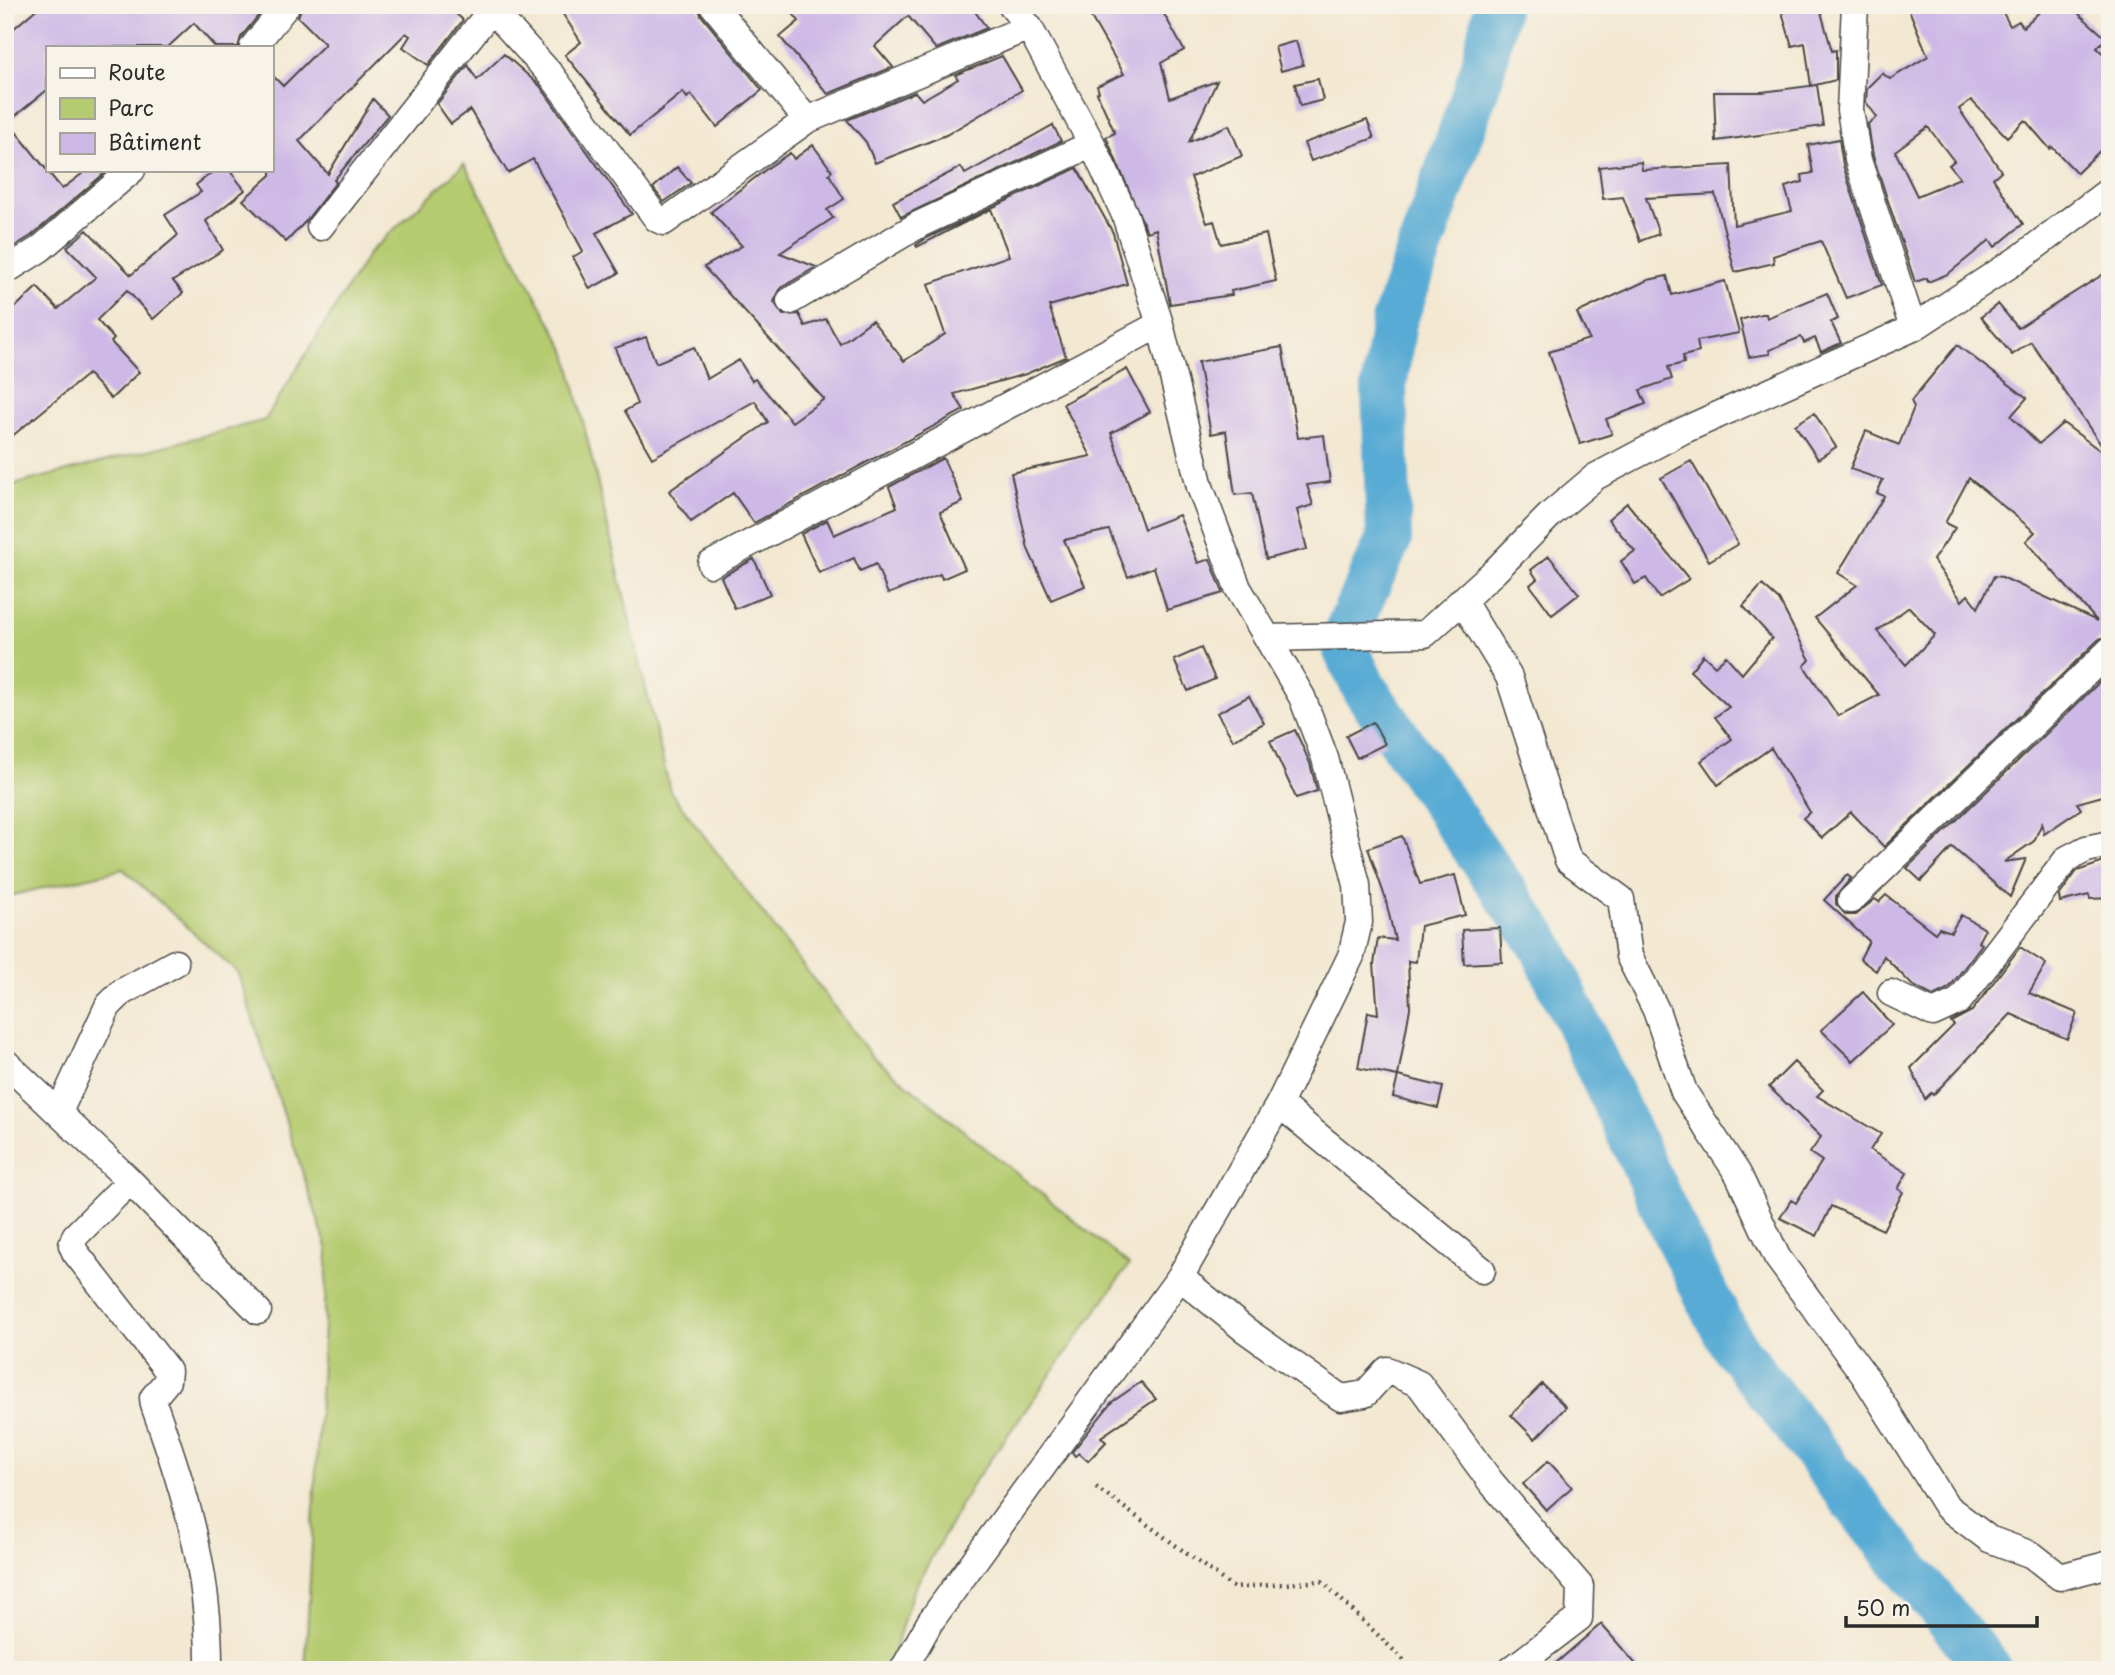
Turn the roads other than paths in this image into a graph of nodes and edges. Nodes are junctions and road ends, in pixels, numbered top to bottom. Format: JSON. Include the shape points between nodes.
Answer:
{"nodes":[{"id":1,"x":287,"y":5,"type":"edge"},
{"id":2,"x":713,"y":5,"type":"edge"},
{"id":3,"x":1012,"y":5,"type":"edge"},
{"id":4,"x":1855,"y":5,"type":"edge"},
{"id":5,"x":490,"y":7,"type":"edge"},
{"id":6,"x":1029,"y":27,"type":"junction"},
{"id":7,"x":254,"y":46,"type":"edge"},
{"id":8,"x":807,"y":120,"type":"junction"},
{"id":9,"x":1092,"y":144,"type":"junction"},
{"id":10,"x":130,"y":172,"type":"edge"},
{"id":11,"x":2110,"y":190,"type":"edge"},
{"id":12,"x":320,"y":227,"type":"dead end"},
{"id":13,"x":5,"y":271,"type":"edge"},
{"id":14,"x":790,"y":301,"type":"dead end"},
{"id":15,"x":1160,"y":324,"type":"junction"},
{"id":16,"x":1913,"y":328,"type":"junction"},
{"id":17,"x":710,"y":564,"type":"dead end"},
{"id":18,"x":1462,"y":600,"type":"junction"},
{"id":19,"x":1269,"y":638,"type":"junction"},
{"id":20,"x":2110,"y":650,"type":"edge"},
{"id":21,"x":2110,"y":844,"type":"edge"},
{"id":22,"x":1851,"y":900,"type":"dead end"},
{"id":23,"x":175,"y":963,"type":"dead end"},
{"id":24,"x":1891,"y":993,"type":"dead end"},
{"id":25,"x":5,"y":1062,"type":"edge"},
{"id":26,"x":1279,"y":1104,"type":"junction"},
{"id":27,"x":59,"y":1112,"type":"junction"},
{"id":28,"x":130,"y":1181,"type":"junction"},
{"id":29,"x":1482,"y":1270,"type":"dead end"},
{"id":30,"x":1180,"y":1277,"type":"junction"},
{"id":31,"x":258,"y":1311,"type":"dead end"},
{"id":32,"x":2110,"y":1564,"type":"edge"},
{"id":33,"x":209,"y":1670,"type":"edge"},
{"id":34,"x":904,"y":1670,"type":"edge"},
{"id":35,"x":1511,"y":1670,"type":"edge"}],
"edges":[{"from":1,"to":7,"type":"street"},
{"from":2,"to":8,"type":"street"},
{"from":3,"to":6,"type":"street"},
{"from":4,"to":16,"type":"street","via":[[1850,110],[1858,160]]},
{"from":5,"to":8,"type":"street","via":[[552,76],[657,219],[664,222]]},
{"from":5,"to":12,"type":"street"},
{"from":6,"to":8,"type":"street"},
{"from":6,"to":9,"type":"street"},
{"from":9,"to":14,"type":"street","via":[[920,224]]},
{"from":9,"to":15,"type":"street","via":[[1125,215]]},
{"from":10,"to":13,"type":"street","via":[[50,241]]},
{"from":11,"to":16,"type":"street","via":[[2020,258]]},
{"from":15,"to":17,"type":"street"},
{"from":15,"to":19,"type":"street","via":[[1200,487],[1238,588]]},
{"from":16,"to":18,"type":"street","via":[[1682,432],[1595,477]]},
{"from":18,"to":19,"type":"street","via":[[1425,634]]},
{"from":18,"to":32,"type":"street","via":[[1508,677],[1568,860],[1621,899],[1629,956],[1657,1010],[1684,1092],[1738,1174],[1777,1257],[1864,1376],[1947,1507],[1989,1539],[2032,1555],[2060,1577]]},
{"from":19,"to":26,"type":"street","via":[[1302,698],[1325,758],[1357,886],[1359,922],[1352,956]]},
{"from":20,"to":22,"type":"street"},
{"from":21,"to":24,"type":"street","via":[[2067,859],[1959,1000],[1933,1013]]},
{"from":23,"to":27,"type":"street","via":[[122,992],[108,1006]]},
{"from":25,"to":27,"type":"street"},
{"from":26,"to":29,"type":"street"},
{"from":26,"to":30,"type":"street"},
{"from":27,"to":28,"type":"street"},
{"from":28,"to":31,"type":"street"},
{"from":28,"to":33,"type":"street","via":[[75,1236],[72,1245],[168,1371],[167,1381],[153,1398],[200,1553],[210,1623]]},
{"from":30,"to":34,"type":"street","via":[[930,1622]]},
{"from":30,"to":35,"type":"street","via":[[1341,1398],[1365,1394],[1387,1370],[1419,1384],[1491,1482],[1580,1586],[1579,1618]]}]}
